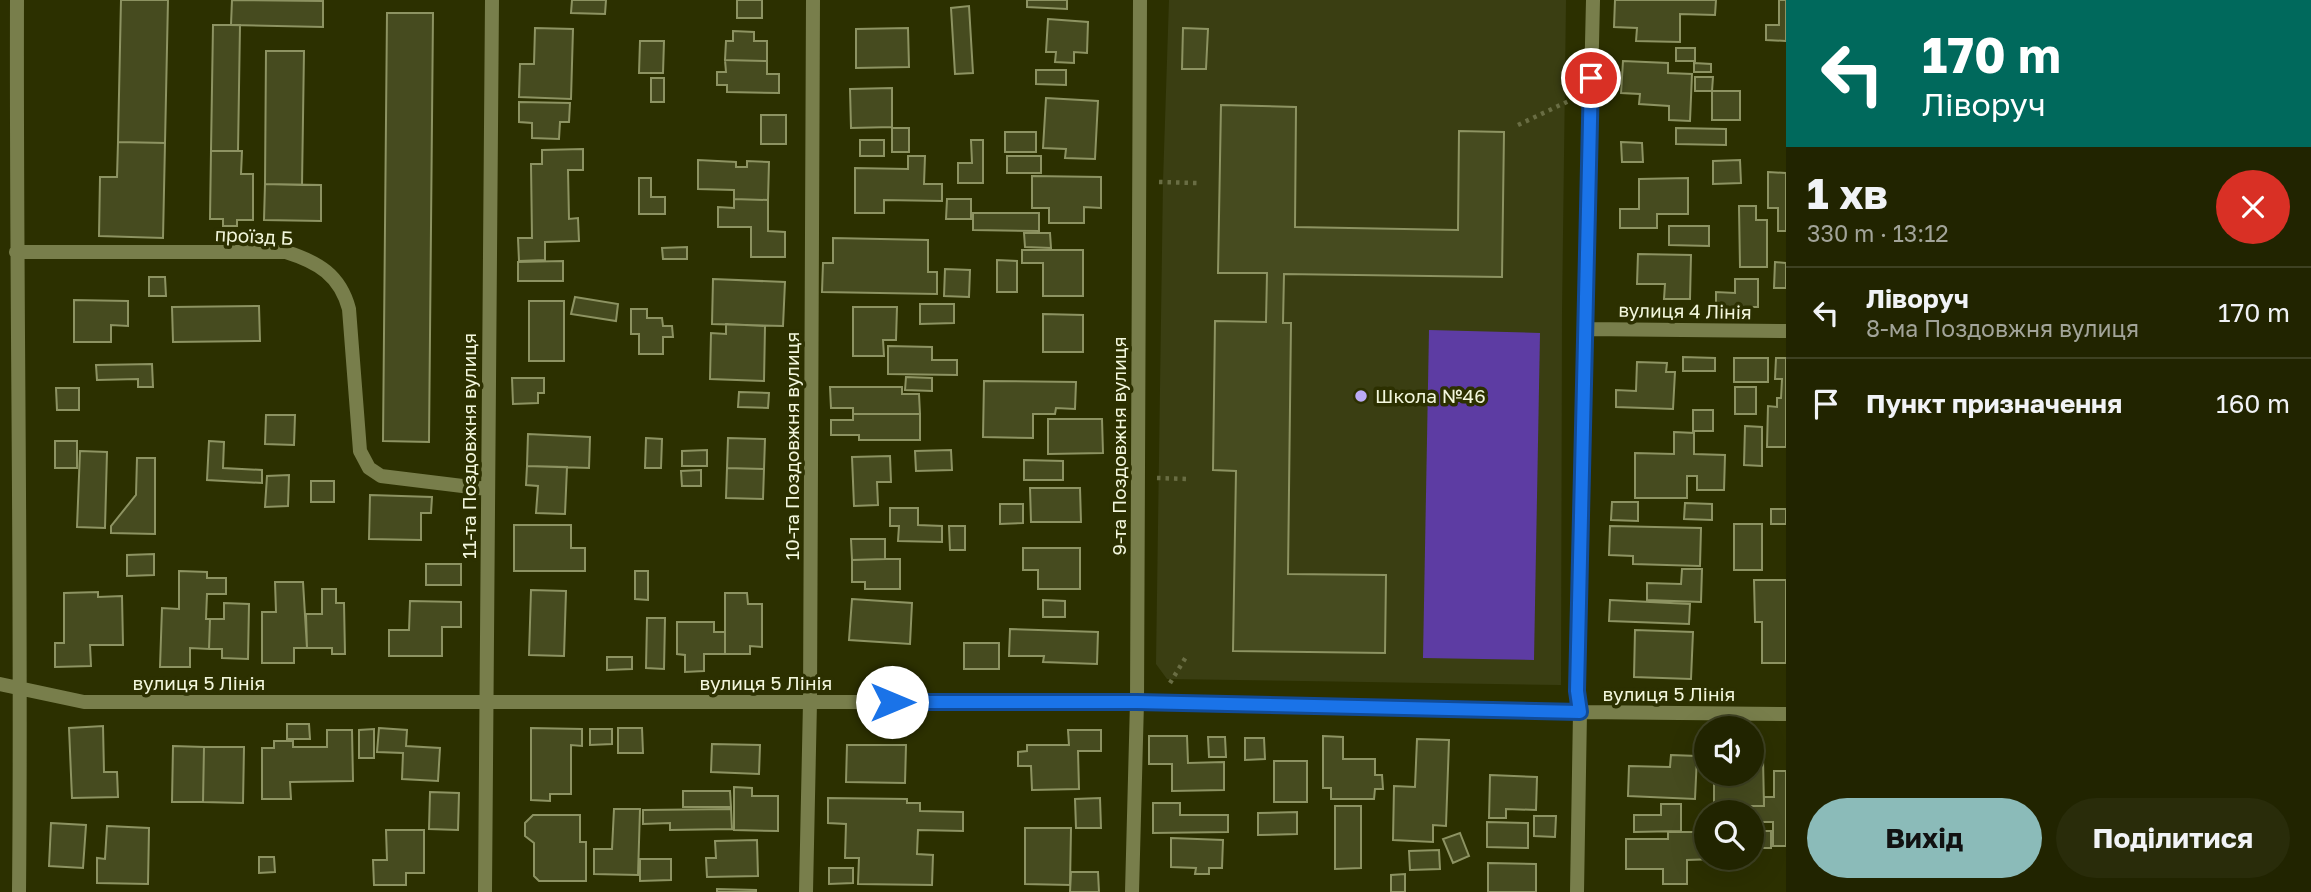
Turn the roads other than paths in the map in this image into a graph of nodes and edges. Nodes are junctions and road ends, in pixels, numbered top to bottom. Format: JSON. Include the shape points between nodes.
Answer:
{"nodes":[{"id":1,"x":17,"y":0,"type":"edge"},
{"id":2,"x":492,"y":0,"type":"edge"},
{"id":3,"x":813,"y":0,"type":"edge"},
{"id":4,"x":1140,"y":0,"type":"edge"},
{"id":5,"x":1593,"y":0,"type":"edge"},
{"id":6,"x":16,"y":252,"type":"junction"},
{"id":7,"x":1584,"y":329,"type":"junction"},
{"id":8,"x":1786,"y":331,"type":"edge"},
{"id":9,"x":487,"y":489,"type":"junction"},
{"id":10,"x":0,"y":684,"type":"edge"},
{"id":11,"x":21,"y":690,"type":"junction"},
{"id":12,"x":488,"y":702,"type":"junction"},
{"id":13,"x":810,"y":702,"type":"junction"},
{"id":14,"x":1137,"y":702,"type":"junction"},
{"id":15,"x":1580,"y":712,"type":"junction"},
{"id":16,"x":1786,"y":714,"type":"edge"},
{"id":17,"x":19,"y":892,"type":"edge"},
{"id":18,"x":485,"y":892,"type":"edge"},
{"id":19,"x":806,"y":892,"type":"edge"},
{"id":20,"x":1132,"y":892,"type":"edge"},
{"id":21,"x":1577,"y":892,"type":"edge"}],
"edges":[{"from":1,"to":6,"type":"street"},
{"from":2,"to":9,"type":"street","name":"11-та Поздовжня вулиця"},
{"from":3,"to":13,"type":"street","name":"10-та Поздовжня вулиця"},
{"from":4,"to":14,"type":"street","name":"9-та Поздовжня вулиця"},
{"from":5,"to":7,"type":"street"},
{"from":6,"to":9,"type":"street","name":"проїзд Б","via":[[286,252],[312,260],[344,290],[360,451],[369,468],[382,476]]},
{"from":6,"to":11,"type":"street"},
{"from":7,"to":8,"type":"street","name":"вулиця 4 Лінія"},
{"from":7,"to":15,"type":"street"},
{"from":9,"to":12,"type":"street","name":"11-та Поздовжня вулиця"},
{"from":10,"to":11,"type":"street","name":"вулиця 5 Лінія"},
{"from":11,"to":12,"type":"street","name":"вулиця 5 Лінія","via":[[84,702]]},
{"from":11,"to":17,"type":"street"},
{"from":12,"to":13,"type":"street","name":"вулиця 5 Лінія"},
{"from":12,"to":18,"type":"street","name":"11-та Поздовжня вулиця"},
{"from":13,"to":14,"type":"street","name":"вулиця 5 Лінія"},
{"from":13,"to":19,"type":"street","name":"10-та Поздовжня вулиця"},
{"from":14,"to":15,"type":"street","name":"вулиця 5 Лінія"},
{"from":14,"to":20,"type":"street","name":"9-та Поздовжня вулиця"},
{"from":15,"to":16,"type":"street","name":"вулиця 5 Лінія"},
{"from":15,"to":21,"type":"street"}]}
